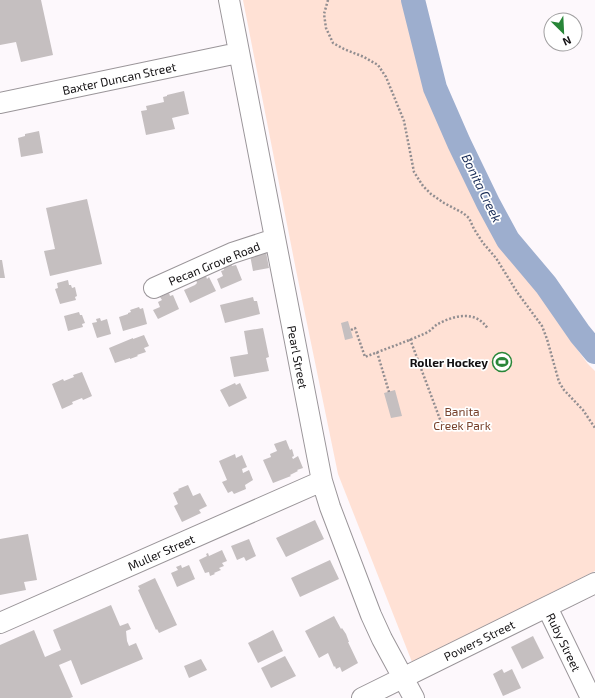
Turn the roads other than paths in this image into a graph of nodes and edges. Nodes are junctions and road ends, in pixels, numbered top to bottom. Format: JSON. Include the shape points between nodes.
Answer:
{"nodes":[{"id":1,"x":229,"y":0,"type":"edge"},
{"id":2,"x":238,"y":53,"type":"junction"},
{"id":3,"x":0,"y":103,"type":"edge"},
{"id":4,"x":275,"y":239,"type":"junction"},
{"id":5,"x":154,"y":288,"type":"dead end"},
{"id":6,"x":322,"y":481,"type":"junction"},
{"id":7,"x":595,"y":583,"type":"edge"},
{"id":8,"x":547,"y":607,"type":"junction"},
{"id":9,"x":0,"y":623,"type":"edge"},
{"id":10,"x":404,"y":677,"type":"junction"},
{"id":11,"x":362,"y":698,"type":"edge"},
{"id":12,"x":414,"y":698,"type":"edge"},
{"id":13,"x":592,"y":698,"type":"edge"}],
"edges":[{"from":1,"to":2,"type":"street","name":"Pearl Street"},
{"from":2,"to":3,"type":"street","name":"Baxter Duncan Street"},
{"from":2,"to":4,"type":"street","name":"Pearl Street"},
{"from":4,"to":5,"type":"street","name":"Pecan Grove Road","via":[[232,253]]},
{"from":4,"to":6,"type":"street","name":"Pearl Street"},
{"from":6,"to":9,"type":"street","name":"Muller Street"},
{"from":6,"to":10,"type":"street","name":"Pearl Street","via":[[371,615]]},
{"from":7,"to":8,"type":"street","name":"Powers Street"},
{"from":8,"to":10,"type":"street","name":"Powers Street"},
{"from":8,"to":13,"type":"street","name":"Ruby Street"},
{"from":10,"to":11,"type":"street","name":"Powers Street"},
{"from":10,"to":12,"type":"street","name":"Pearl Street"}]}
